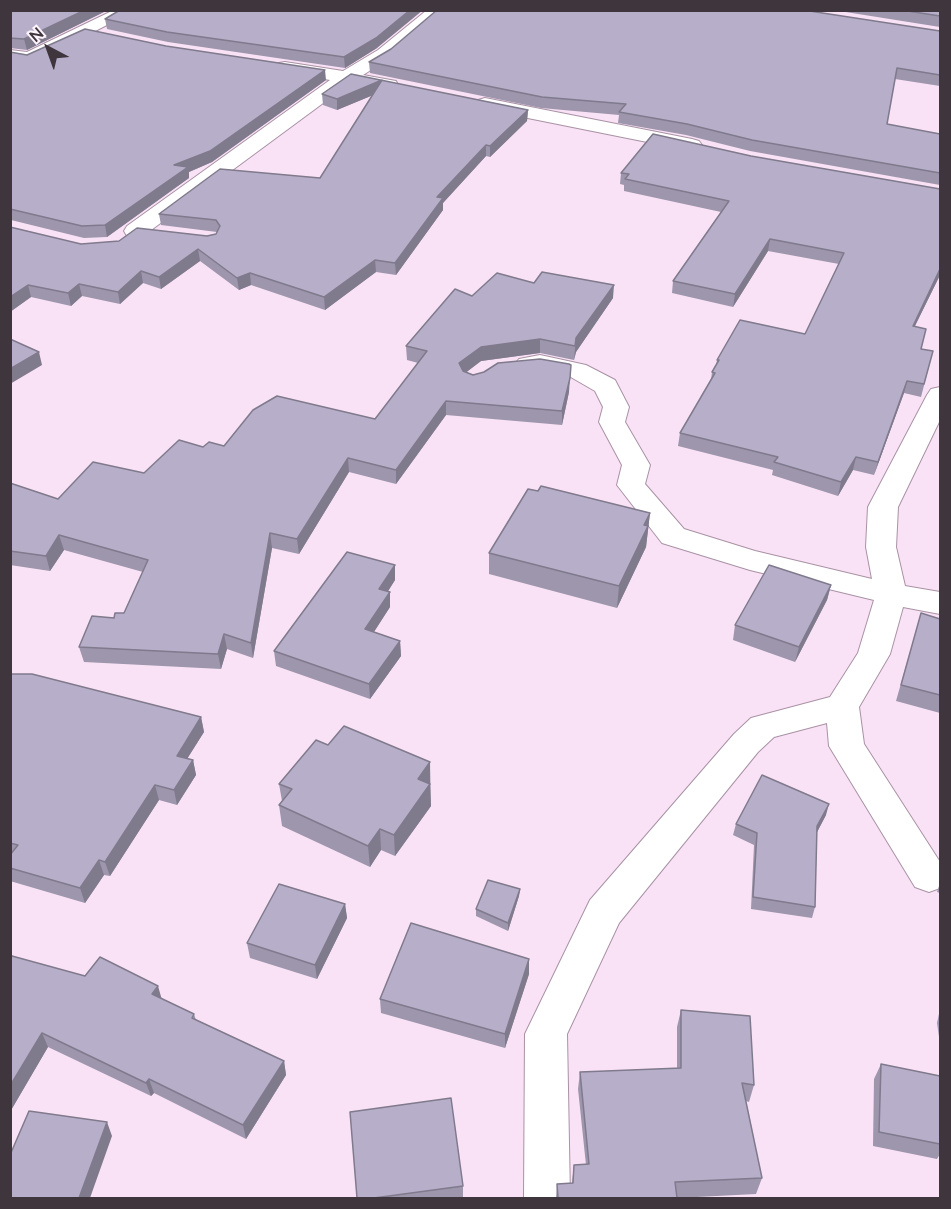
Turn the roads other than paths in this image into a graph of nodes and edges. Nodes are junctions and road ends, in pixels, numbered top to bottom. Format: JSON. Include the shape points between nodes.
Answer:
{"nodes":[{"id":1,"x":128,"y":10,"type":"edge"},
{"id":2,"x":438,"y":10,"type":"edge"},
{"id":3,"x":84,"y":32,"type":"junction"},
{"id":4,"x":116,"y":38,"type":"edge"},
{"id":5,"x":10,"y":55,"type":"edge"},
{"id":6,"x":29,"y":58,"type":"junction"},
{"id":7,"x":270,"y":64,"type":"edge"},
{"id":8,"x":10,"y":69,"type":"edge"},
{"id":9,"x":348,"y":76,"type":"junction"},
{"id":10,"x":404,"y":88,"type":"edge"},
{"id":11,"x":471,"y":102,"type":"edge"},
{"id":12,"x":707,"y":148,"type":"edge"},
{"id":13,"x":167,"y":234,"type":"edge"},
{"id":14,"x":502,"y":367,"type":"edge"},
{"id":15,"x":940,"y":395,"type":"edge"},
{"id":16,"x":891,"y":594,"type":"junction"},
{"id":17,"x":940,"y":603,"type":"edge"},
{"id":18,"x":842,"y":707,"type":"junction"},
{"id":19,"x":929,"y":876,"type":"dead end"},
{"id":20,"x":547,"y":1198,"type":"edge"}],
"edges":[{"from":1,"to":3,"type":"street"},
{"from":2,"to":9,"type":"street","via":[[384,54]]},
{"from":3,"to":4,"type":"street"},
{"from":3,"to":6,"type":"street"},
{"from":5,"to":6,"type":"street"},
{"from":6,"to":8,"type":"street"},
{"from":7,"to":9,"type":"street"},
{"from":9,"to":10,"type":"street"},
{"from":9,"to":13,"type":"street","via":[[128,236]]},
{"from":11,"to":12,"type":"street"},
{"from":14,"to":16,"type":"street","via":[[540,363],[577,370],[606,386],[616,407],[612,422],[636,465],[631,485],[674,536],[750,560]]},
{"from":15,"to":16,"type":"street","via":[[883,507],[881,547]]},
{"from":16,"to":17,"type":"street"},
{"from":16,"to":18,"type":"street","via":[[874,654]]},
{"from":18,"to":19,"type":"street","via":[[847,746]]},
{"from":18,"to":20,"type":"street","via":[[763,727],[746,742],[604,912],[546,1034]]}]}
